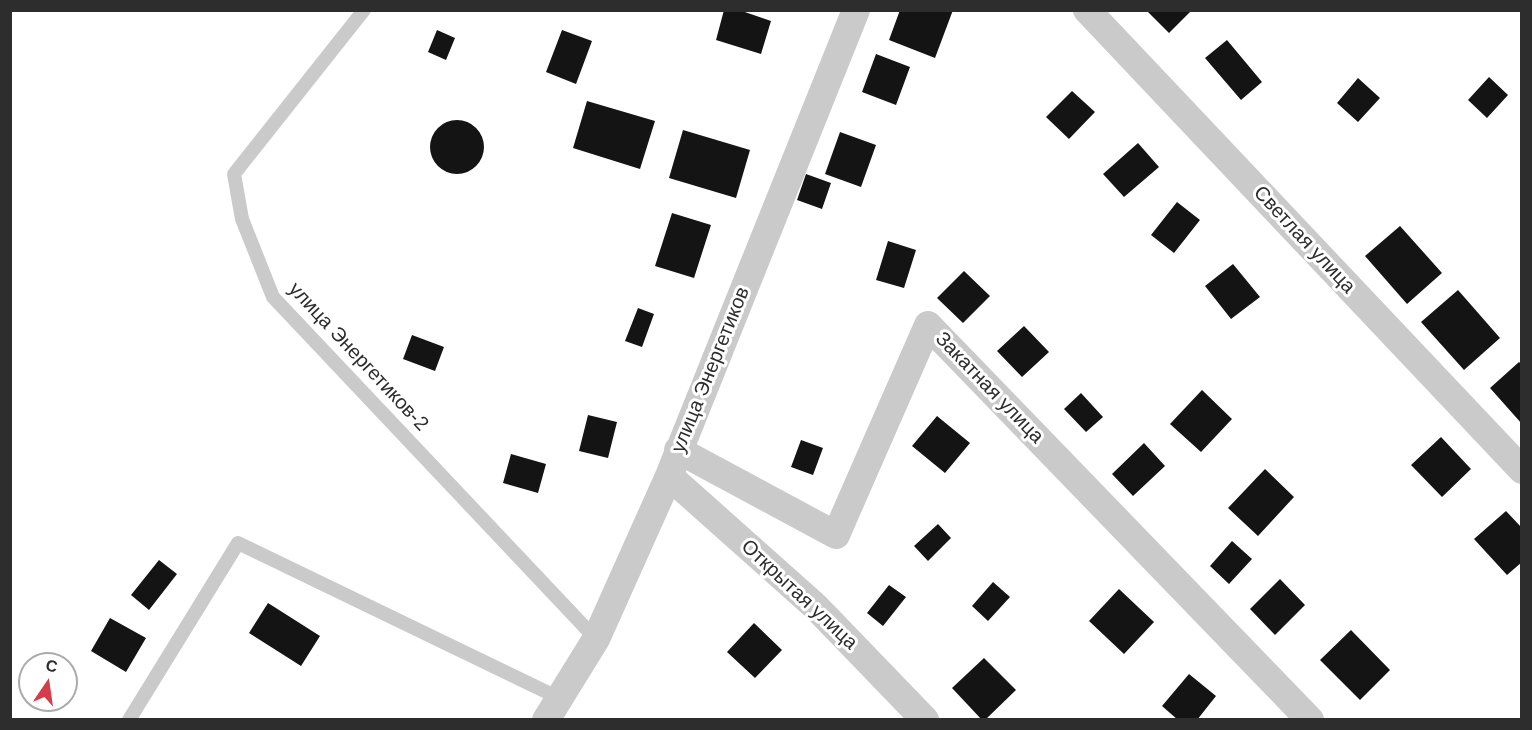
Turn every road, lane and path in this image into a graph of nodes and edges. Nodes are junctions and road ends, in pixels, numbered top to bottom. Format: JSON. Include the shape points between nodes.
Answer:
{"nodes":[{"id":1,"x":364,"y":10,"type":"edge"},
{"id":2,"x":856,"y":10,"type":"edge"},
{"id":3,"x":1088,"y":10,"type":"edge"},
{"id":4,"x":674,"y":463,"type":"junction"},
{"id":5,"x":1521,"y":470,"type":"edge"},
{"id":6,"x":596,"y":639,"type":"junction"},
{"id":7,"x":553,"y":709,"type":"edge"},
{"id":8,"x":129,"y":720,"type":"edge"},
{"id":9,"x":925,"y":720,"type":"edge"},
{"id":10,"x":1310,"y":720,"type":"edge"}],
"edges":[{"from":1,"to":6,"type":"lane","name":"улица Энергетиков-2","via":[[234,174],[242,219],[273,297]]},
{"from":2,"to":4,"type":"street","name":"улица Энергетиков"},
{"from":3,"to":5,"type":"street","name":"Светлая улица"},
{"from":4,"to":6,"type":"street","name":"улица Энергетиков"},
{"from":4,"to":9,"type":"street","name":"Открытая улица"},
{"from":4,"to":10,"type":"street","name":"Закатная улица","via":[[836,535],[928,325]]},
{"from":6,"to":7,"type":"street","name":"улица Энергетиков"},
{"from":7,"to":8,"type":"lane","via":[[238,543]]}]}
